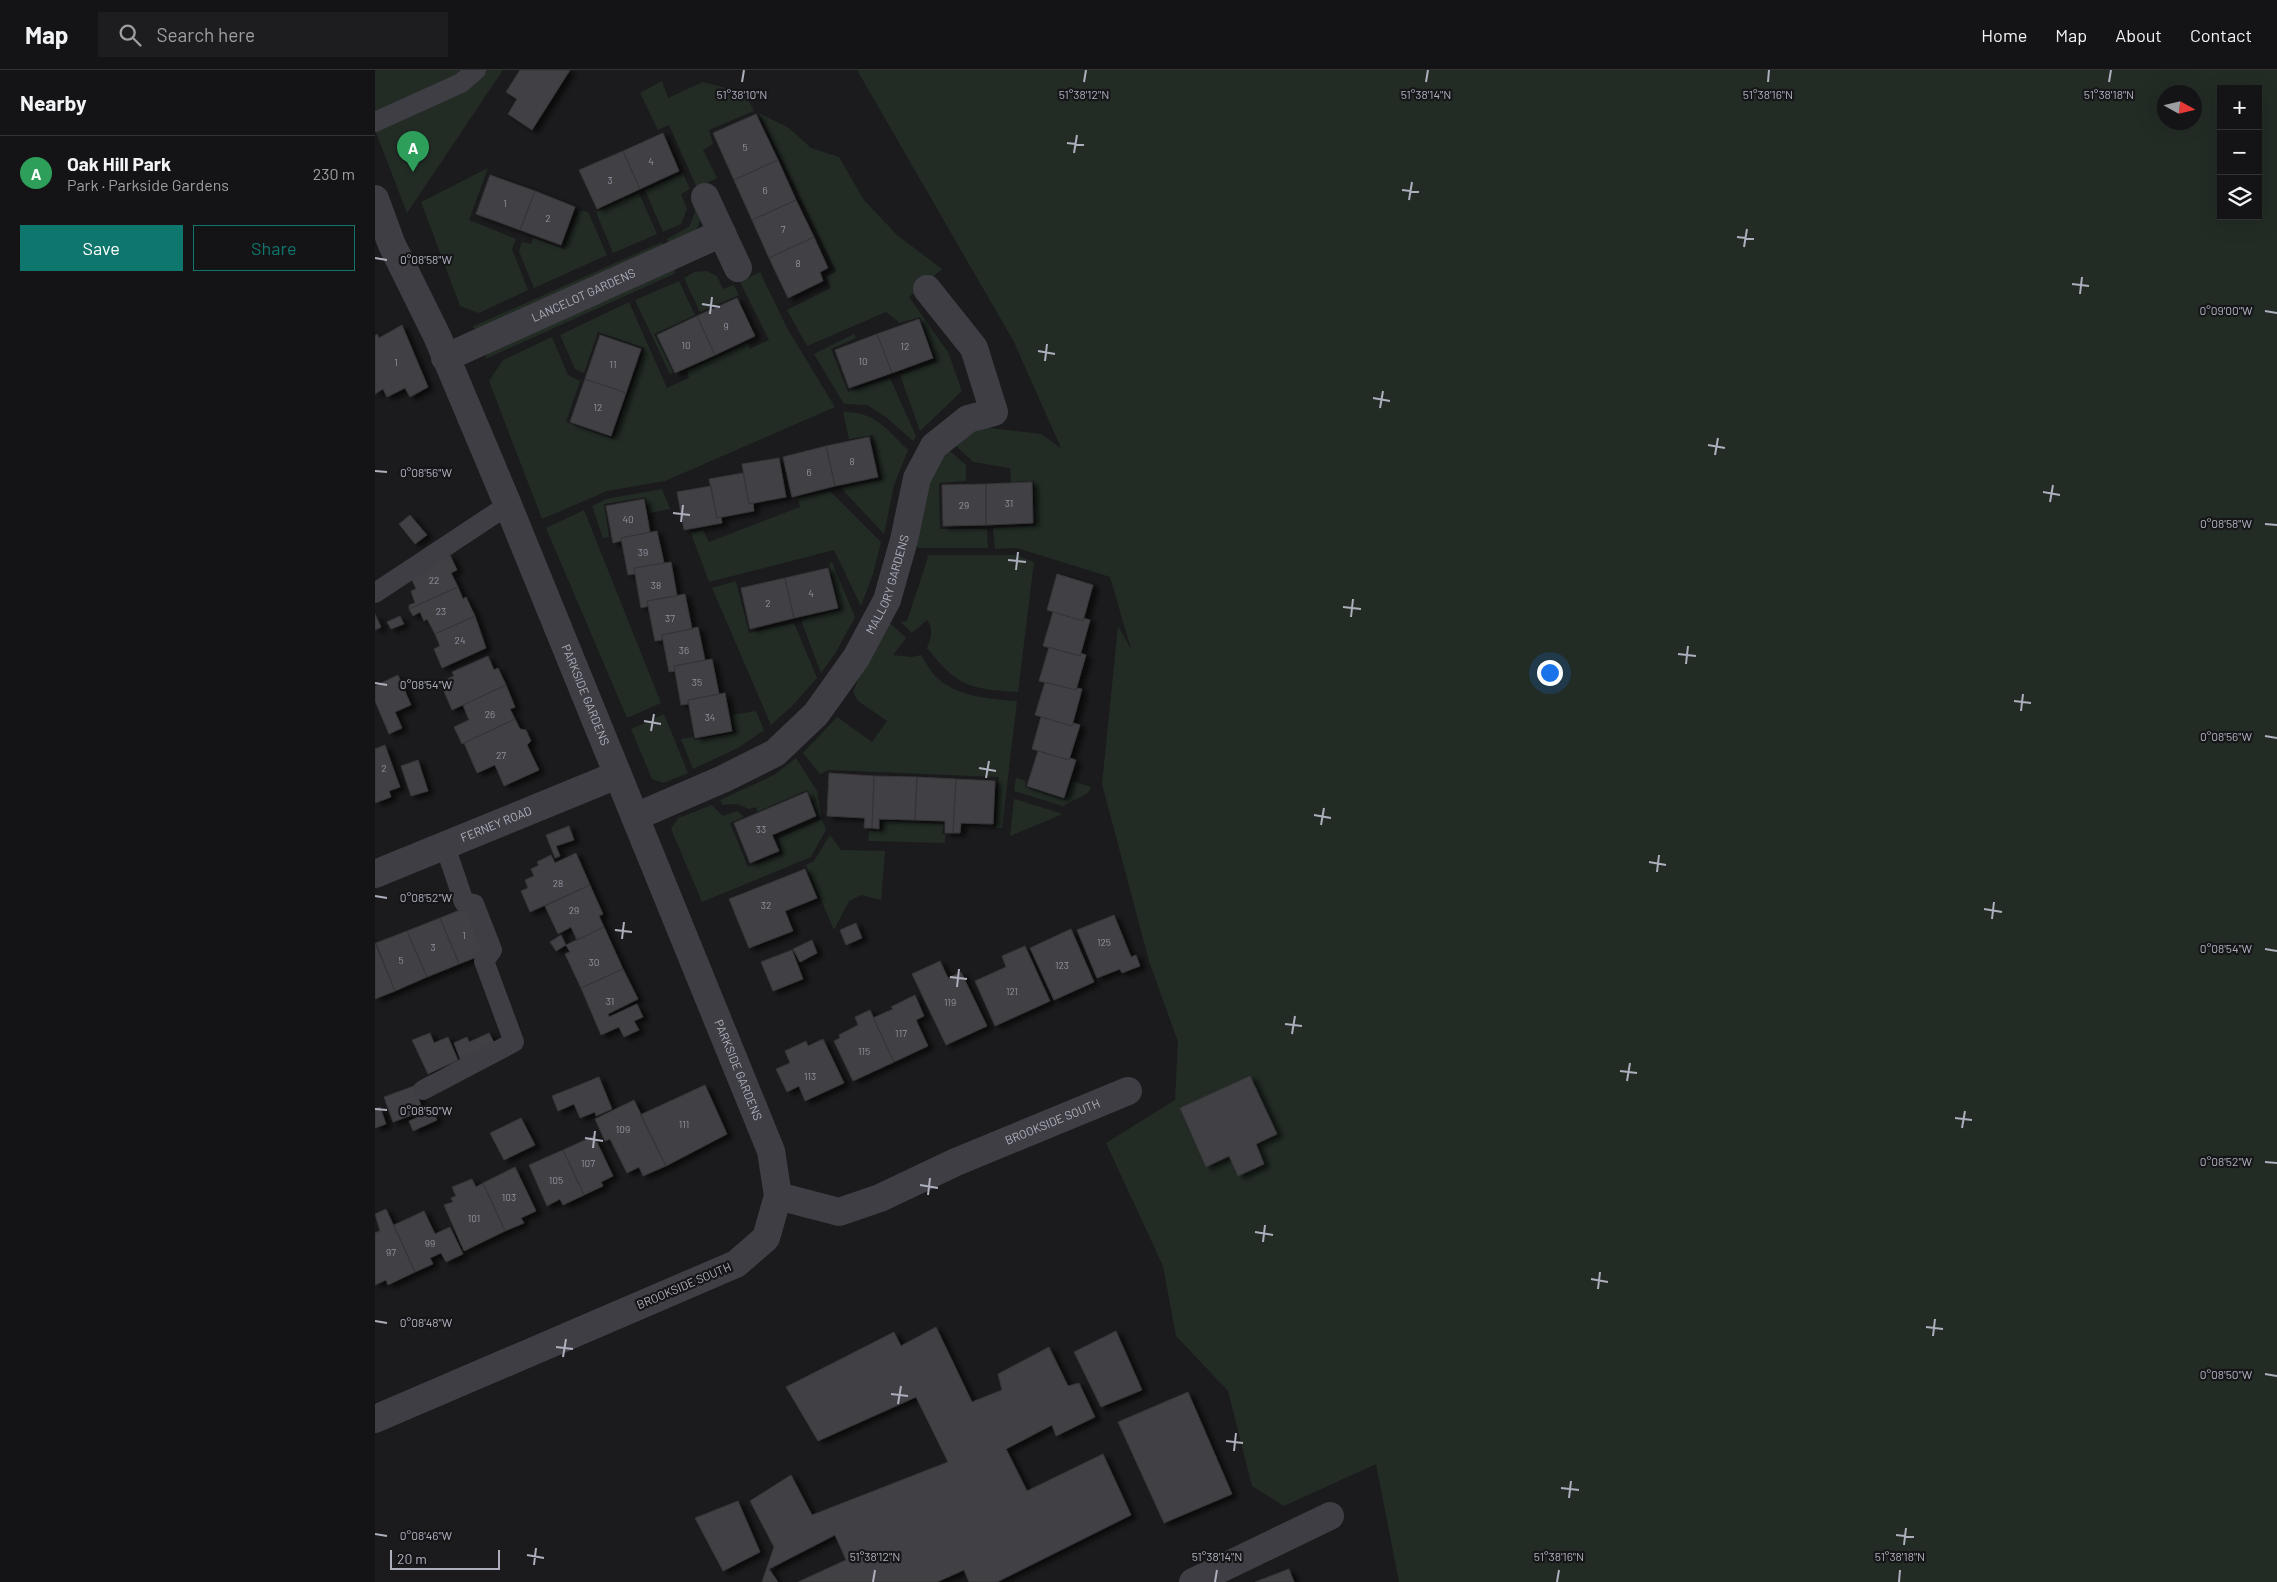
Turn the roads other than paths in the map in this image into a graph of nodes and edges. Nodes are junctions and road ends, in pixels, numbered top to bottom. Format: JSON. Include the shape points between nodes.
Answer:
{"nodes":[{"id":1,"x":476,"y":70,"type":"edge"},
{"id":2,"x":375,"y":122,"type":"edge"},
{"id":3,"x":705,"y":198,"type":"dead end"},
{"id":4,"x":375,"y":199,"type":"edge"},
{"id":5,"x":722,"y":233,"type":"junction"},
{"id":6,"x":384,"y":249,"type":"edge"},
{"id":7,"x":739,"y":268,"type":"dead end"},
{"id":8,"x":927,"y":289,"type":"dead end"},
{"id":9,"x":445,"y":358,"type":"junction"},
{"id":10,"x":508,"y":505,"type":"junction"},
{"id":11,"x":375,"y":593,"type":"edge"},
{"id":12,"x":617,"y":775,"type":"junction"},
{"id":13,"x":635,"y":817,"type":"junction"},
{"id":14,"x":445,"y":846,"type":"junction"},
{"id":15,"x":375,"y":874,"type":"edge"},
{"id":16,"x":423,"y":1090,"type":"dead end"},
{"id":17,"x":1128,"y":1091,"type":"dead end"},
{"id":18,"x":778,"y":1196,"type":"junction"},
{"id":19,"x":375,"y":1419,"type":"edge"},
{"id":20,"x":1330,"y":1516,"type":"dead end"},
{"id":21,"x":1193,"y":1582,"type":"edge"}],
"edges":[{"from":1,"to":2,"type":"lane","via":[[461,83]]},
{"from":3,"to":5,"type":"street"},
{"from":4,"to":6,"type":"street","name":"PARKSIDE GARDENS"},
{"from":5,"to":7,"type":"street"},
{"from":5,"to":9,"type":"street","name":"LANCELOT GARDENS"},
{"from":6,"to":9,"type":"street","name":"PARKSIDE GARDENS"},
{"from":8,"to":13,"type":"street","name":"MALLORY GARDENS","via":[[974,348],[994,412],[968,419],[934,446],[917,478],[887,600],[856,658],[816,714],[775,753],[723,780]]},
{"from":9,"to":10,"type":"street","name":"PARKSIDE GARDENS"},
{"from":10,"to":11,"type":"lane"},
{"from":10,"to":12,"type":"street","name":"PARKSIDE GARDENS"},
{"from":12,"to":13,"type":"street","name":"PARKSIDE GARDENS"},
{"from":12,"to":14,"type":"street","name":"FERNEY ROAD"},
{"from":13,"to":18,"type":"street","name":"PARKSIDE GARDENS","via":[[771,1151]]},
{"from":14,"to":15,"type":"street","name":"FERNEY ROAD"},
{"from":14,"to":16,"type":"lane","via":[[463,902],[474,904],[493,950],[483,961],[514,1042]]},
{"from":17,"to":18,"type":"street","name":"BROOKSIDE SOUTH","via":[[956,1162],[880,1198],[839,1212]]},
{"from":18,"to":19,"type":"street","name":"BROOKSIDE SOUTH","via":[[766,1238],[736,1264]]},
{"from":20,"to":21,"type":"street"}]}
